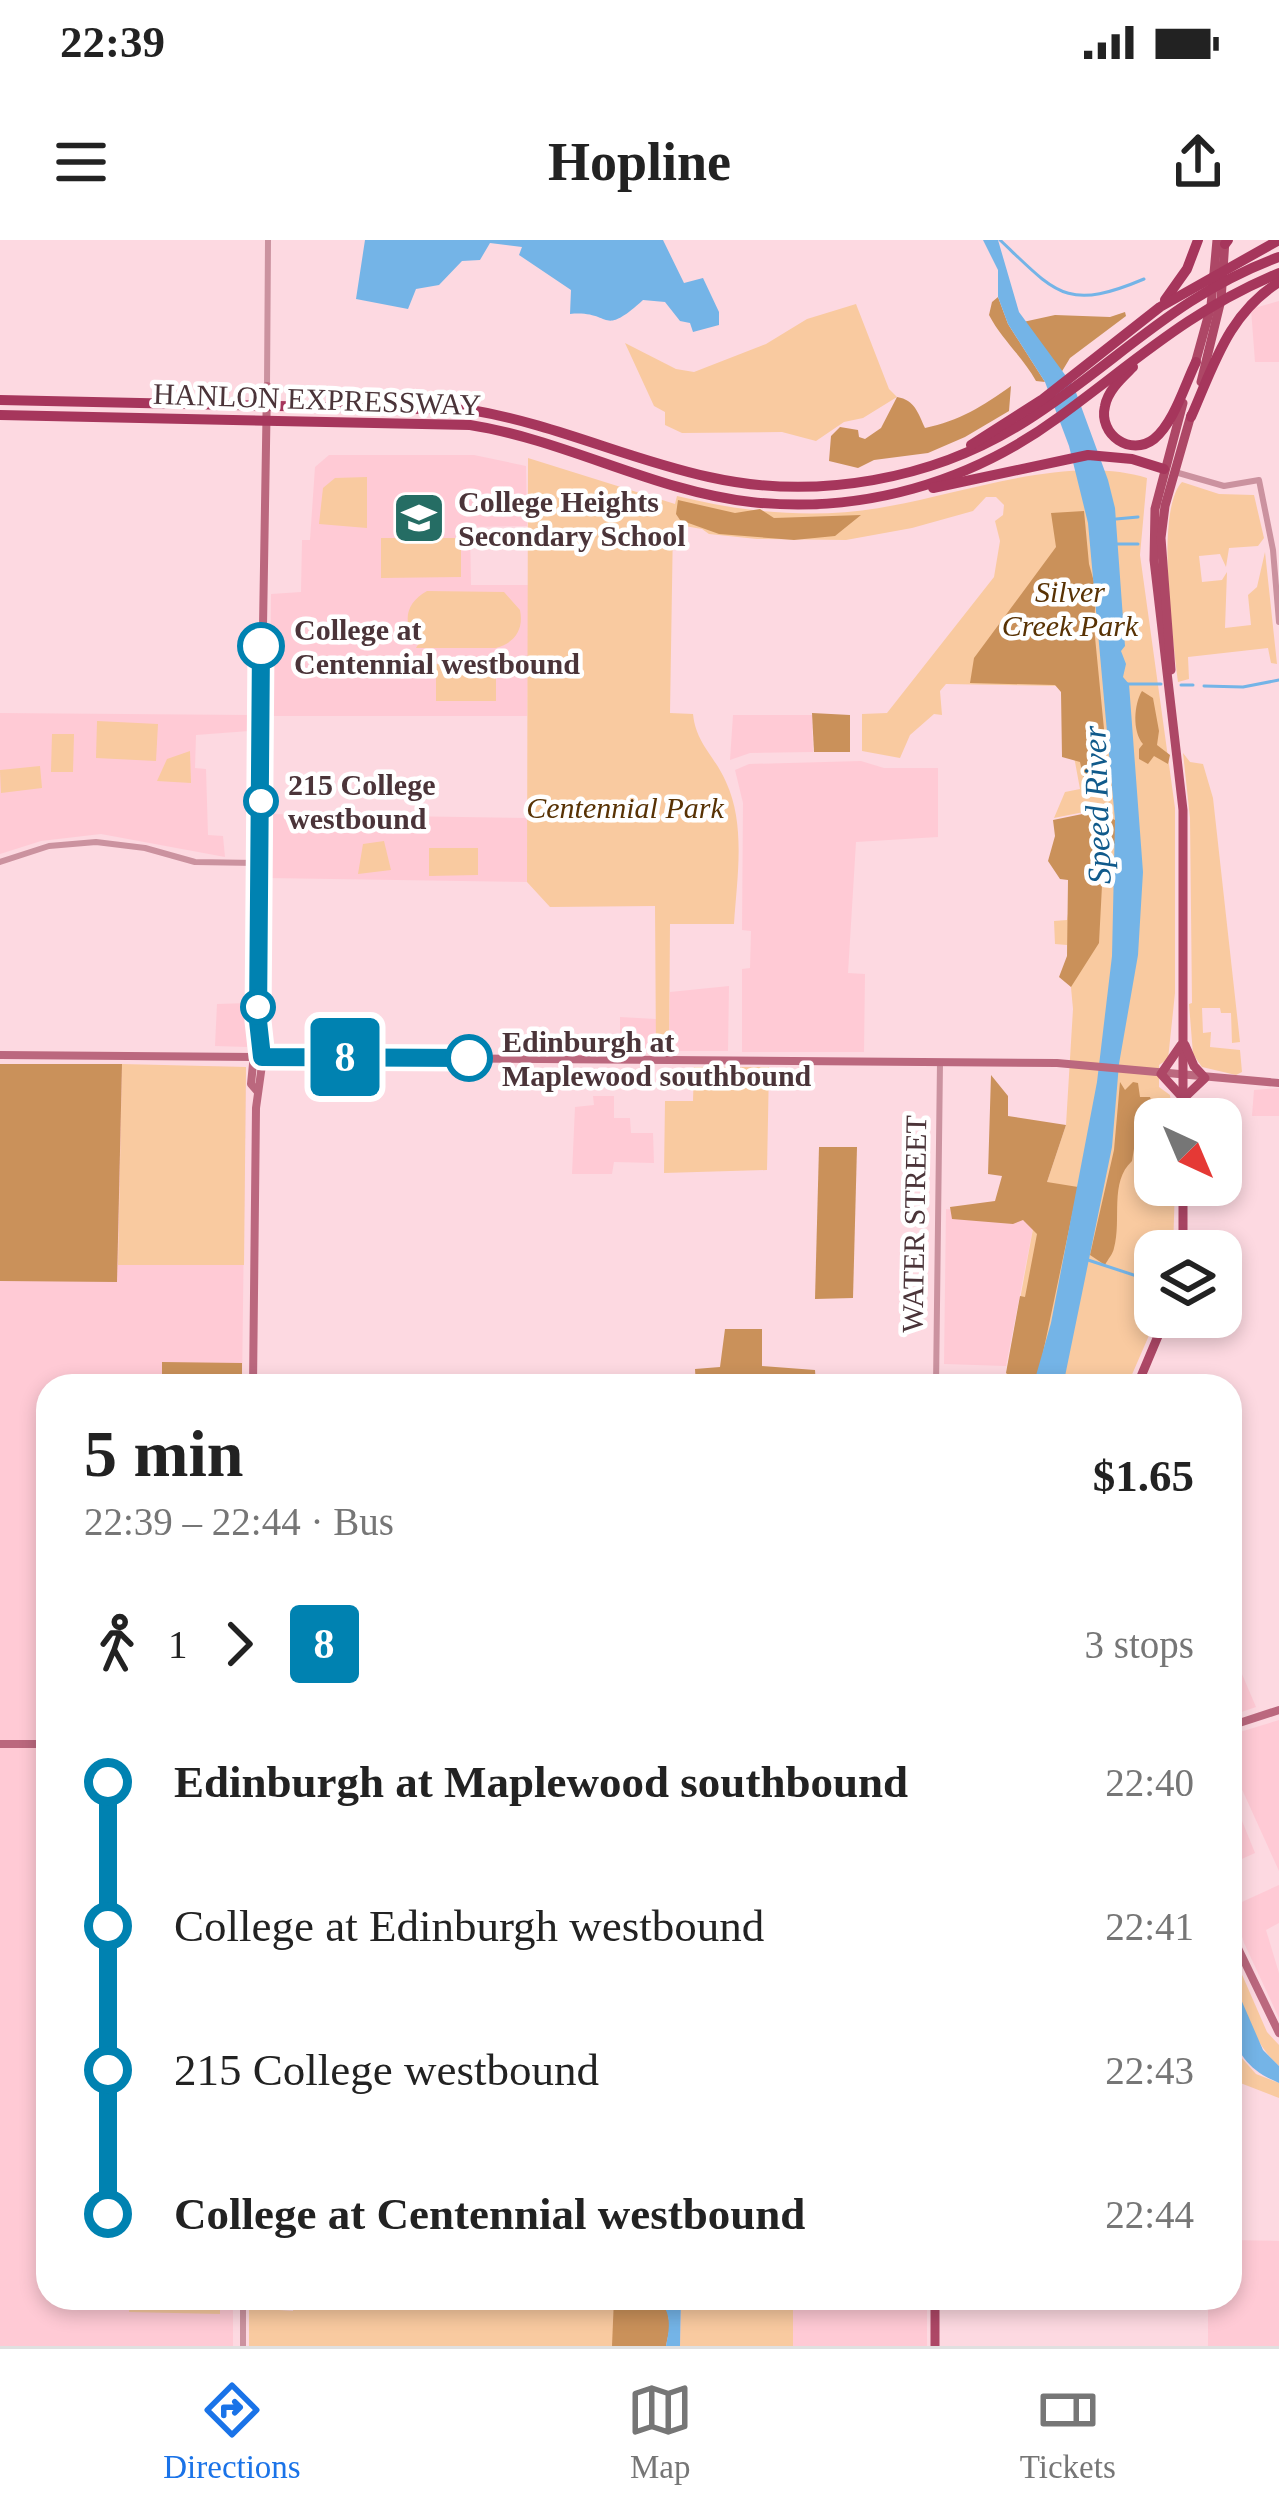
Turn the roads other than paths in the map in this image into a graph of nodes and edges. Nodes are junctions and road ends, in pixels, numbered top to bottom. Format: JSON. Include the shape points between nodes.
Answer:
{"nodes":[{"id":1,"x":268,"y":240,"type":"edge"},
{"id":2,"x":1198,"y":240,"type":"edge"},
{"id":3,"x":1279,"y":240,"type":"edge"},
{"id":4,"x":1223,"y":247,"type":"edge"},
{"id":5,"x":1279,"y":257,"type":"edge"},
{"id":6,"x":1279,"y":278,"type":"edge"},
{"id":7,"x":1160,"y":308,"type":"junction"},
{"id":8,"x":1171,"y":332,"type":"junction"},
{"id":9,"x":1196,"y":362,"type":"junction"},
{"id":10,"x":1076,"y":379,"type":"junction"},
{"id":11,"x":267,"y":386,"type":"joint"},
{"id":12,"x":0,"y":400,"type":"edge"},
{"id":13,"x":266,"y":404,"type":"junction"},
{"id":14,"x":0,"y":415,"type":"edge"},
{"id":15,"x":1191,"y":417,"type":"junction"},
{"id":16,"x":267,"y":420,"type":"junction"},
{"id":17,"x":1169,"y":470,"type":"junction"},
{"id":18,"x":918,"y":490,"type":"junction"},
{"id":19,"x":1279,"y":622,"type":"edge"},
{"id":20,"x":0,"y":862,"type":"edge"},
{"id":21,"x":260,"y":863,"type":"junction"},
{"id":22,"x":1184,"y":1040,"type":"junction"},
{"id":23,"x":0,"y":1054,"type":"edge"},
{"id":24,"x":257,"y":1057,"type":"junction"},
{"id":25,"x":940,"y":1062,"type":"junction"},
{"id":26,"x":1161,"y":1074,"type":"junction"},
{"id":27,"x":1183,"y":1075,"type":"junction"},
{"id":28,"x":1205,"y":1078,"type":"junction"},
{"id":29,"x":1279,"y":1083,"type":"edge"},
{"id":30,"x":1183,"y":1098,"type":"edge"},
{"id":31,"x":1184,"y":1098,"type":"edge"},
{"id":32,"x":1185,"y":1098,"type":"edge"},
{"id":33,"x":1157,"y":1338,"type":"edge"},
{"id":34,"x":253,"y":1374,"type":"edge"},
{"id":35,"x":936,"y":1374,"type":"edge"},
{"id":36,"x":1142,"y":1374,"type":"edge"},
{"id":37,"x":1279,"y":1710,"type":"edge"},
{"id":38,"x":1242,"y":1722,"type":"edge"},
{"id":39,"x":0,"y":1744,"type":"edge"},
{"id":40,"x":36,"y":1744,"type":"edge"},
{"id":41,"x":1242,"y":1958,"type":"edge"},
{"id":42,"x":1279,"y":2033,"type":"edge"},
{"id":43,"x":243,"y":2310,"type":"edge"},
{"id":44,"x":934,"y":2310,"type":"edge"},
{"id":45,"x":243,"y":2346,"type":"edge"},
{"id":46,"x":935,"y":2346,"type":"edge"}],
"edges":[{"from":1,"to":11,"type":"street"},
{"from":2,"to":7,"type":"highway"},
{"from":3,"to":7,"type":"highway"},
{"from":4,"to":9,"type":"main road"},
{"from":4,"to":15,"type":"main road","via":[[1216,322]]},
{"from":5,"to":10,"type":"highway","name":"HANLON EXPRESSWAY","via":[[1196,295]]},
{"from":6,"to":8,"type":"highway","name":"HANLON EXPRESSWAY","via":[[1228,295]]},
{"from":6,"to":15,"type":"highway","via":[[1231,328]]},
{"from":7,"to":10,"type":"highway"},
{"from":8,"to":9,"type":"highway","via":[[1112,390],[1104,416],[1111,436],[1130,446],[1157,437]]},
{"from":8,"to":18,"type":"highway","name":"HANLON EXPRESSWAY","via":[[1036,433]]},
{"from":9,"to":17,"type":"main road"},
{"from":10,"to":13,"type":"highway","name":"HANLON EXPRESSWAY","via":[[971,452],[875,479],[810,486],[709,477],[490,413]]},
{"from":11,"to":13,"type":"main road"},
{"from":12,"to":13,"type":"highway","name":"HANLON EXPRESSWAY"},
{"from":13,"to":16,"type":"main road"},
{"from":14,"to":16,"type":"highway","name":"HANLON EXPRESSWAY"},
{"from":15,"to":17,"type":"main road"},
{"from":16,"to":18,"type":"highway","name":"HANLON EXPRESSWAY","via":[[494,429],[751,502],[852,502]]},
{"from":16,"to":21,"type":"main road"},
{"from":17,"to":18,"type":"highway","via":[[1088,455]]},
{"from":17,"to":19,"type":"street","via":[[1224,486],[1259,480]]},
{"from":17,"to":22,"type":"main road","via":[[1155,509],[1154,560],[1184,810]]},
{"from":20,"to":21,"type":"street","via":[[96,842],[195,862]]},
{"from":21,"to":24,"type":"main road"},
{"from":22,"to":26,"type":"main road"},
{"from":22,"to":27,"type":"main road"},
{"from":22,"to":28,"type":"main road"},
{"from":23,"to":24,"type":"main road"},
{"from":24,"to":25,"type":"main road"},
{"from":24,"to":34,"type":"main road"},
{"from":25,"to":26,"type":"main road"},
{"from":25,"to":35,"type":"street","name":"WATER STREET"},
{"from":26,"to":27,"type":"main road"},
{"from":26,"to":30,"type":"main road"},
{"from":27,"to":28,"type":"main road"},
{"from":27,"to":31,"type":"main road"},
{"from":28,"to":29,"type":"main road"},
{"from":28,"to":32,"type":"main road"},
{"from":33,"to":36,"type":"main road"},
{"from":37,"to":38,"type":"main road"},
{"from":39,"to":40,"type":"main road"},
{"from":41,"to":42,"type":"main road"},
{"from":43,"to":45,"type":"street"},
{"from":44,"to":46,"type":"main road"}]}
